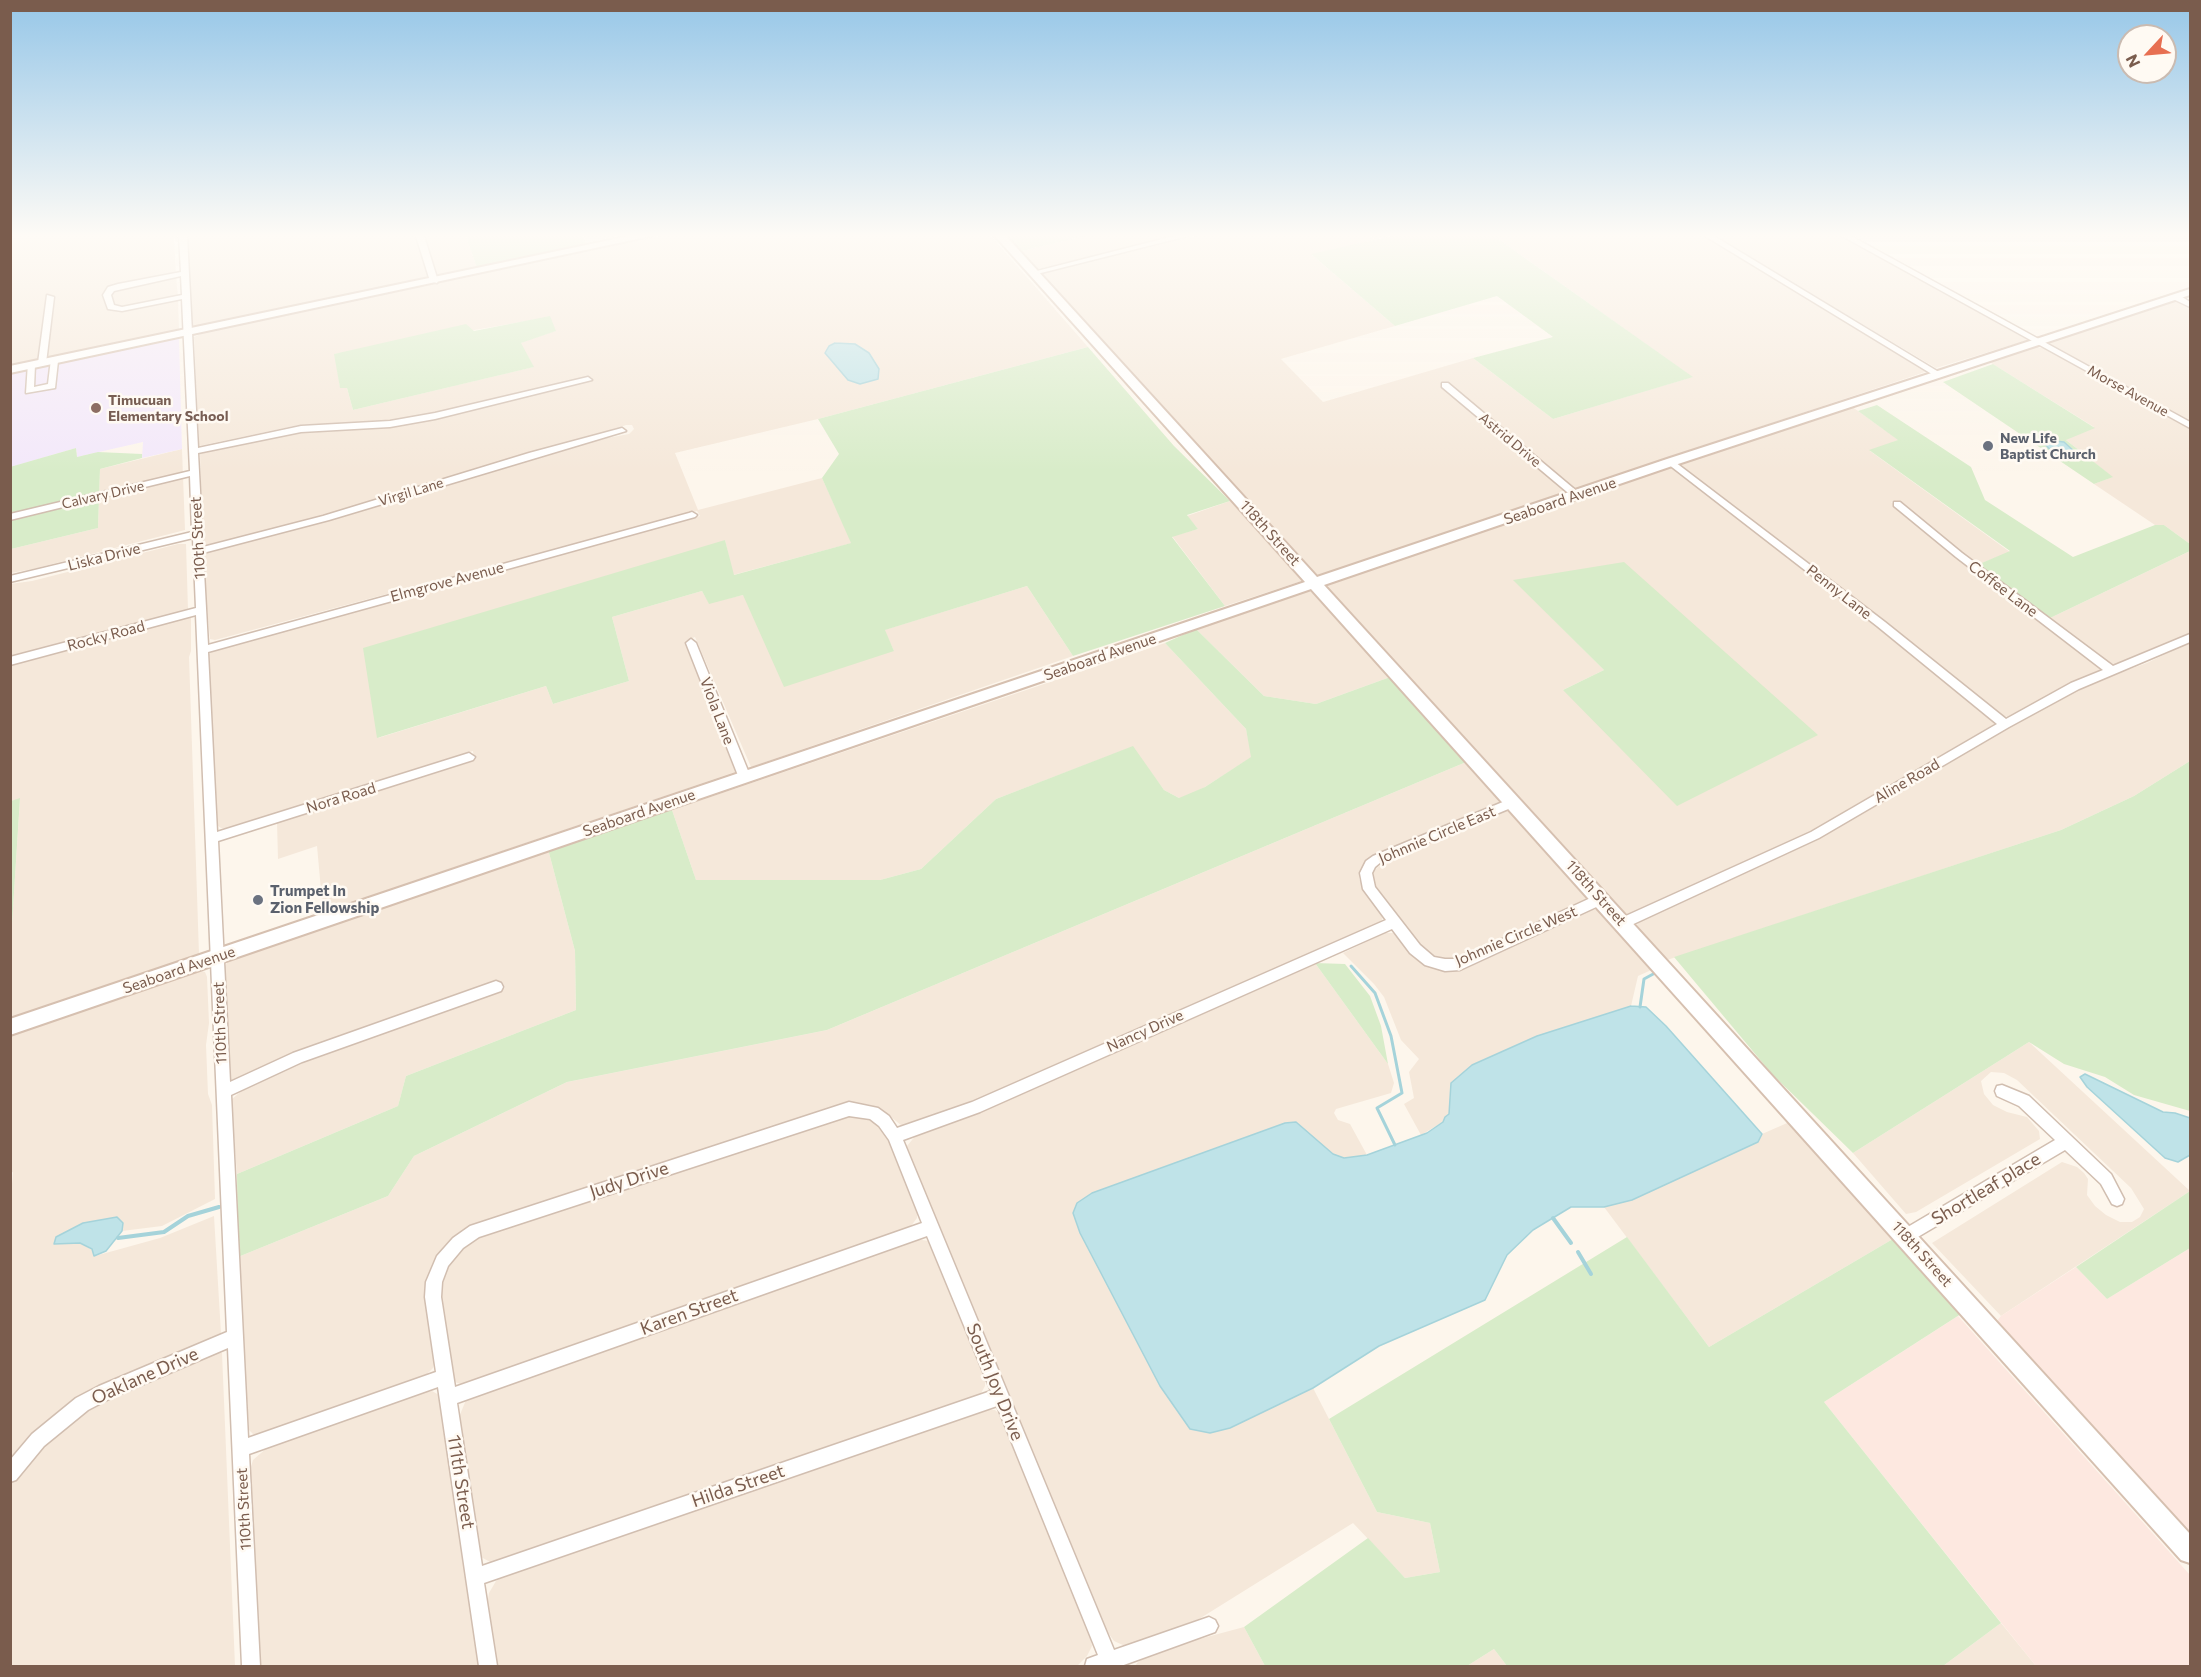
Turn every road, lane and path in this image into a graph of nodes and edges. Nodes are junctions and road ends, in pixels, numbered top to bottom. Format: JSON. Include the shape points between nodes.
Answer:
{"nodes":[{"id":1,"x":47,"y":314,"type":"edge"},
{"id":2,"x":187,"y":314,"type":"edge"},
{"id":3,"x":277,"y":314,"type":"edge"},
{"id":4,"x":1071,"y":314,"type":"edge"},
{"id":5,"x":1838,"y":314,"type":"edge"},
{"id":6,"x":1987,"y":314,"type":"edge"},
{"id":7,"x":2122,"y":314,"type":"edge"},
{"id":8,"x":188,"y":333,"type":"junction"},
{"id":9,"x":2037,"y":342,"type":"junction"},
{"id":10,"x":54,"y":361,"type":"junction"},
{"id":11,"x":37,"y":364,"type":"junction"},
{"id":12,"x":10,"y":370,"type":"edge"},
{"id":13,"x":1938,"y":374,"type":"junction"},
{"id":14,"x":588,"y":380,"type":"dead end"},
{"id":15,"x":1445,"y":385,"type":"dead end"},
{"id":16,"x":2190,"y":425,"type":"edge"},
{"id":17,"x":622,"y":431,"type":"dead end"},
{"id":18,"x":194,"y":451,"type":"junction"},
{"id":19,"x":1671,"y":462,"type":"junction"},
{"id":20,"x":195,"y":472,"type":"junction"},
{"id":21,"x":1576,"y":495,"type":"junction"},
{"id":22,"x":1897,"y":504,"type":"dead end"},
{"id":23,"x":692,"y":515,"type":"dead end"},
{"id":24,"x":10,"y":517,"type":"edge"},
{"id":25,"x":197,"y":534,"type":"junction"},
{"id":26,"x":198,"y":551,"type":"junction"},
{"id":27,"x":10,"y":579,"type":"edge"},
{"id":28,"x":1315,"y":583,"type":"junction"},
{"id":29,"x":201,"y":610,"type":"junction"},
{"id":30,"x":2190,"y":638,"type":"edge"},
{"id":31,"x":691,"y":643,"type":"dead end"},
{"id":32,"x":203,"y":650,"type":"junction"},
{"id":33,"x":10,"y":661,"type":"edge"},
{"id":34,"x":2112,"y":671,"type":"junction"},
{"id":35,"x":2005,"y":724,"type":"junction"},
{"id":36,"x":469,"y":757,"type":"dead end"},
{"id":37,"x":745,"y":778,"type":"junction"},
{"id":38,"x":1514,"y":802,"type":"junction"},
{"id":39,"x":213,"y":838,"type":"junction"},
{"id":40,"x":1601,"y":899,"type":"junction"},
{"id":41,"x":1394,"y":922,"type":"junction"},
{"id":42,"x":1623,"y":923,"type":"junction"},
{"id":43,"x":218,"y":957,"type":"junction"},
{"id":44,"x":496,"y":987,"type":"dead end"},
{"id":45,"x":10,"y":1027,"type":"edge"},
{"id":46,"x":2002,"y":1091,"type":"dead end"},
{"id":47,"x":223,"y":1092,"type":"junction"},
{"id":48,"x":863,"y":1110,"type":"joint"},
{"id":49,"x":894,"y":1136,"type":"junction"},
{"id":50,"x":2066,"y":1141,"type":"junction"},
{"id":51,"x":2117,"y":1199,"type":"dead end"},
{"id":52,"x":931,"y":1227,"type":"junction"},
{"id":53,"x":1906,"y":1236,"type":"junction"},
{"id":54,"x":434,"y":1297,"type":"joint"},
{"id":55,"x":235,"y":1337,"type":"junction"},
{"id":56,"x":445,"y":1377,"type":"junction"},
{"id":57,"x":1001,"y":1396,"type":"junction"},
{"id":58,"x":448,"y":1398,"type":"junction"},
{"id":59,"x":241,"y":1449,"type":"junction"},
{"id":60,"x":10,"y":1474,"type":"edge"},
{"id":61,"x":2190,"y":1551,"type":"edge"},
{"id":62,"x":475,"y":1577,"type":"junction"},
{"id":63,"x":1209,"y":1626,"type":"dead end"},
{"id":64,"x":1105,"y":1664,"type":"edge"},
{"id":65,"x":251,"y":1666,"type":"edge"},
{"id":66,"x":488,"y":1666,"type":"edge"}],
"edges":[{"from":1,"to":11,"type":"street"},
{"from":2,"to":8,"type":"street","name":"110th Street"},
{"from":3,"to":8,"type":"street"},
{"from":4,"to":28,"type":"street","name":"118th Street"},
{"from":5,"to":13,"type":"street"},
{"from":6,"to":9,"type":"street","name":"Morse Avenue"},
{"from":7,"to":9,"type":"street","name":"Seaboard Avenue"},
{"from":8,"to":10,"type":"street"},
{"from":8,"to":18,"type":"street","name":"110th Street"},
{"from":9,"to":13,"type":"street","name":"Seaboard Avenue"},
{"from":9,"to":16,"type":"street","name":"Morse Avenue"},
{"from":10,"to":11,"type":"street"},
{"from":10,"to":11,"type":"street","via":[[52,386],[29,391]]},
{"from":11,"to":12,"type":"street"},
{"from":13,"to":19,"type":"street","name":"Seaboard Avenue"},
{"from":14,"to":18,"type":"street","via":[[435,416],[390,424],[301,429]]},
{"from":15,"to":21,"type":"street","name":"Astrid Drive"},
{"from":17,"to":26,"type":"street","name":"Virgil Lane","via":[[316,521]]},
{"from":18,"to":20,"type":"street","name":"110th Street"},
{"from":19,"to":21,"type":"street","name":"Seaboard Avenue"},
{"from":19,"to":35,"type":"street","name":"Penny Lane"},
{"from":20,"to":24,"type":"street","name":"Calvary Drive"},
{"from":20,"to":25,"type":"street","name":"110th Street"},
{"from":21,"to":28,"type":"street","name":"Seaboard Avenue"},
{"from":22,"to":34,"type":"street","name":"Coffee Lane"},
{"from":23,"to":32,"type":"street","name":"Elmgrove Avenue"},
{"from":25,"to":26,"type":"street","name":"110th Street"},
{"from":25,"to":27,"type":"street","name":"Liska Drive"},
{"from":26,"to":29,"type":"street","name":"110th Street"},
{"from":28,"to":37,"type":"street","name":"Seaboard Avenue"},
{"from":28,"to":38,"type":"street","name":"118th Street"},
{"from":29,"to":32,"type":"street","name":"110th Street"},
{"from":29,"to":33,"type":"street","name":"Rocky Road"},
{"from":30,"to":34,"type":"street","name":"Aline Road"},
{"from":31,"to":37,"type":"street","name":"Viola Lane"},
{"from":32,"to":39,"type":"street","name":"110th Street"},
{"from":34,"to":35,"type":"street","name":"Aline Road"},
{"from":35,"to":42,"type":"street","name":"Aline Road","via":[[1815,835]]},
{"from":36,"to":39,"type":"street","name":"Nora Road"},
{"from":37,"to":43,"type":"street","name":"Seaboard Avenue"},
{"from":38,"to":40,"type":"street","name":"118th Street"},
{"from":38,"to":41,"type":"street","name":"Johnnie Circle East","via":[[1371,864],[1366,873],[1369,889]]},
{"from":39,"to":43,"type":"street","name":"110th Street"},
{"from":40,"to":41,"type":"street","name":"Johnnie Circle West","via":[[1460,964],[1430,962],[1415,950]]},
{"from":40,"to":42,"type":"street","name":"118th Street"},
{"from":41,"to":49,"type":"street","name":"Nancy Drive","via":[[975,1107]]},
{"from":42,"to":53,"type":"street","name":"118th Street"},
{"from":43,"to":45,"type":"street","name":"Seaboard Avenue"},
{"from":43,"to":47,"type":"street","name":"110th Street"},
{"from":44,"to":47,"type":"street","via":[[298,1057]]},
{"from":46,"to":50,"type":"street","via":[[2024,1101]]},
{"from":47,"to":55,"type":"street","name":"110th Street"},
{"from":48,"to":49,"type":"street","name":"South Joy Drive","via":[[884,1121]]},
{"from":48,"to":54,"type":"street","name":"Judy Drive","via":[[836,1112],[475,1231],[442,1261],[434,1282]]},
{"from":49,"to":52,"type":"street","name":"South Joy Drive"},
{"from":50,"to":51,"type":"street","via":[[2106,1179]]},
{"from":50,"to":53,"type":"street","name":"Shortleaf place"},
{"from":52,"to":57,"type":"street","name":"South Joy Drive"},
{"from":52,"to":58,"type":"street","name":"Karen Street"},
{"from":53,"to":61,"type":"street","name":"118th Street"},
{"from":54,"to":56,"type":"street","name":"111th Street"},
{"from":55,"to":59,"type":"street","name":"110th Street"},
{"from":55,"to":60,"type":"street","name":"Oaklane Drive","via":[[82,1404],[38,1440]]},
{"from":56,"to":58,"type":"street","name":"111th Street"},
{"from":56,"to":59,"type":"street"},
{"from":57,"to":62,"type":"street","name":"Hilda Street"},
{"from":57,"to":64,"type":"street","name":"South Joy Drive"},
{"from":58,"to":62,"type":"street","name":"111th Street"},
{"from":59,"to":65,"type":"street","name":"110th Street"},
{"from":62,"to":66,"type":"street","name":"111th Street"},
{"from":63,"to":64,"type":"street"}]}
